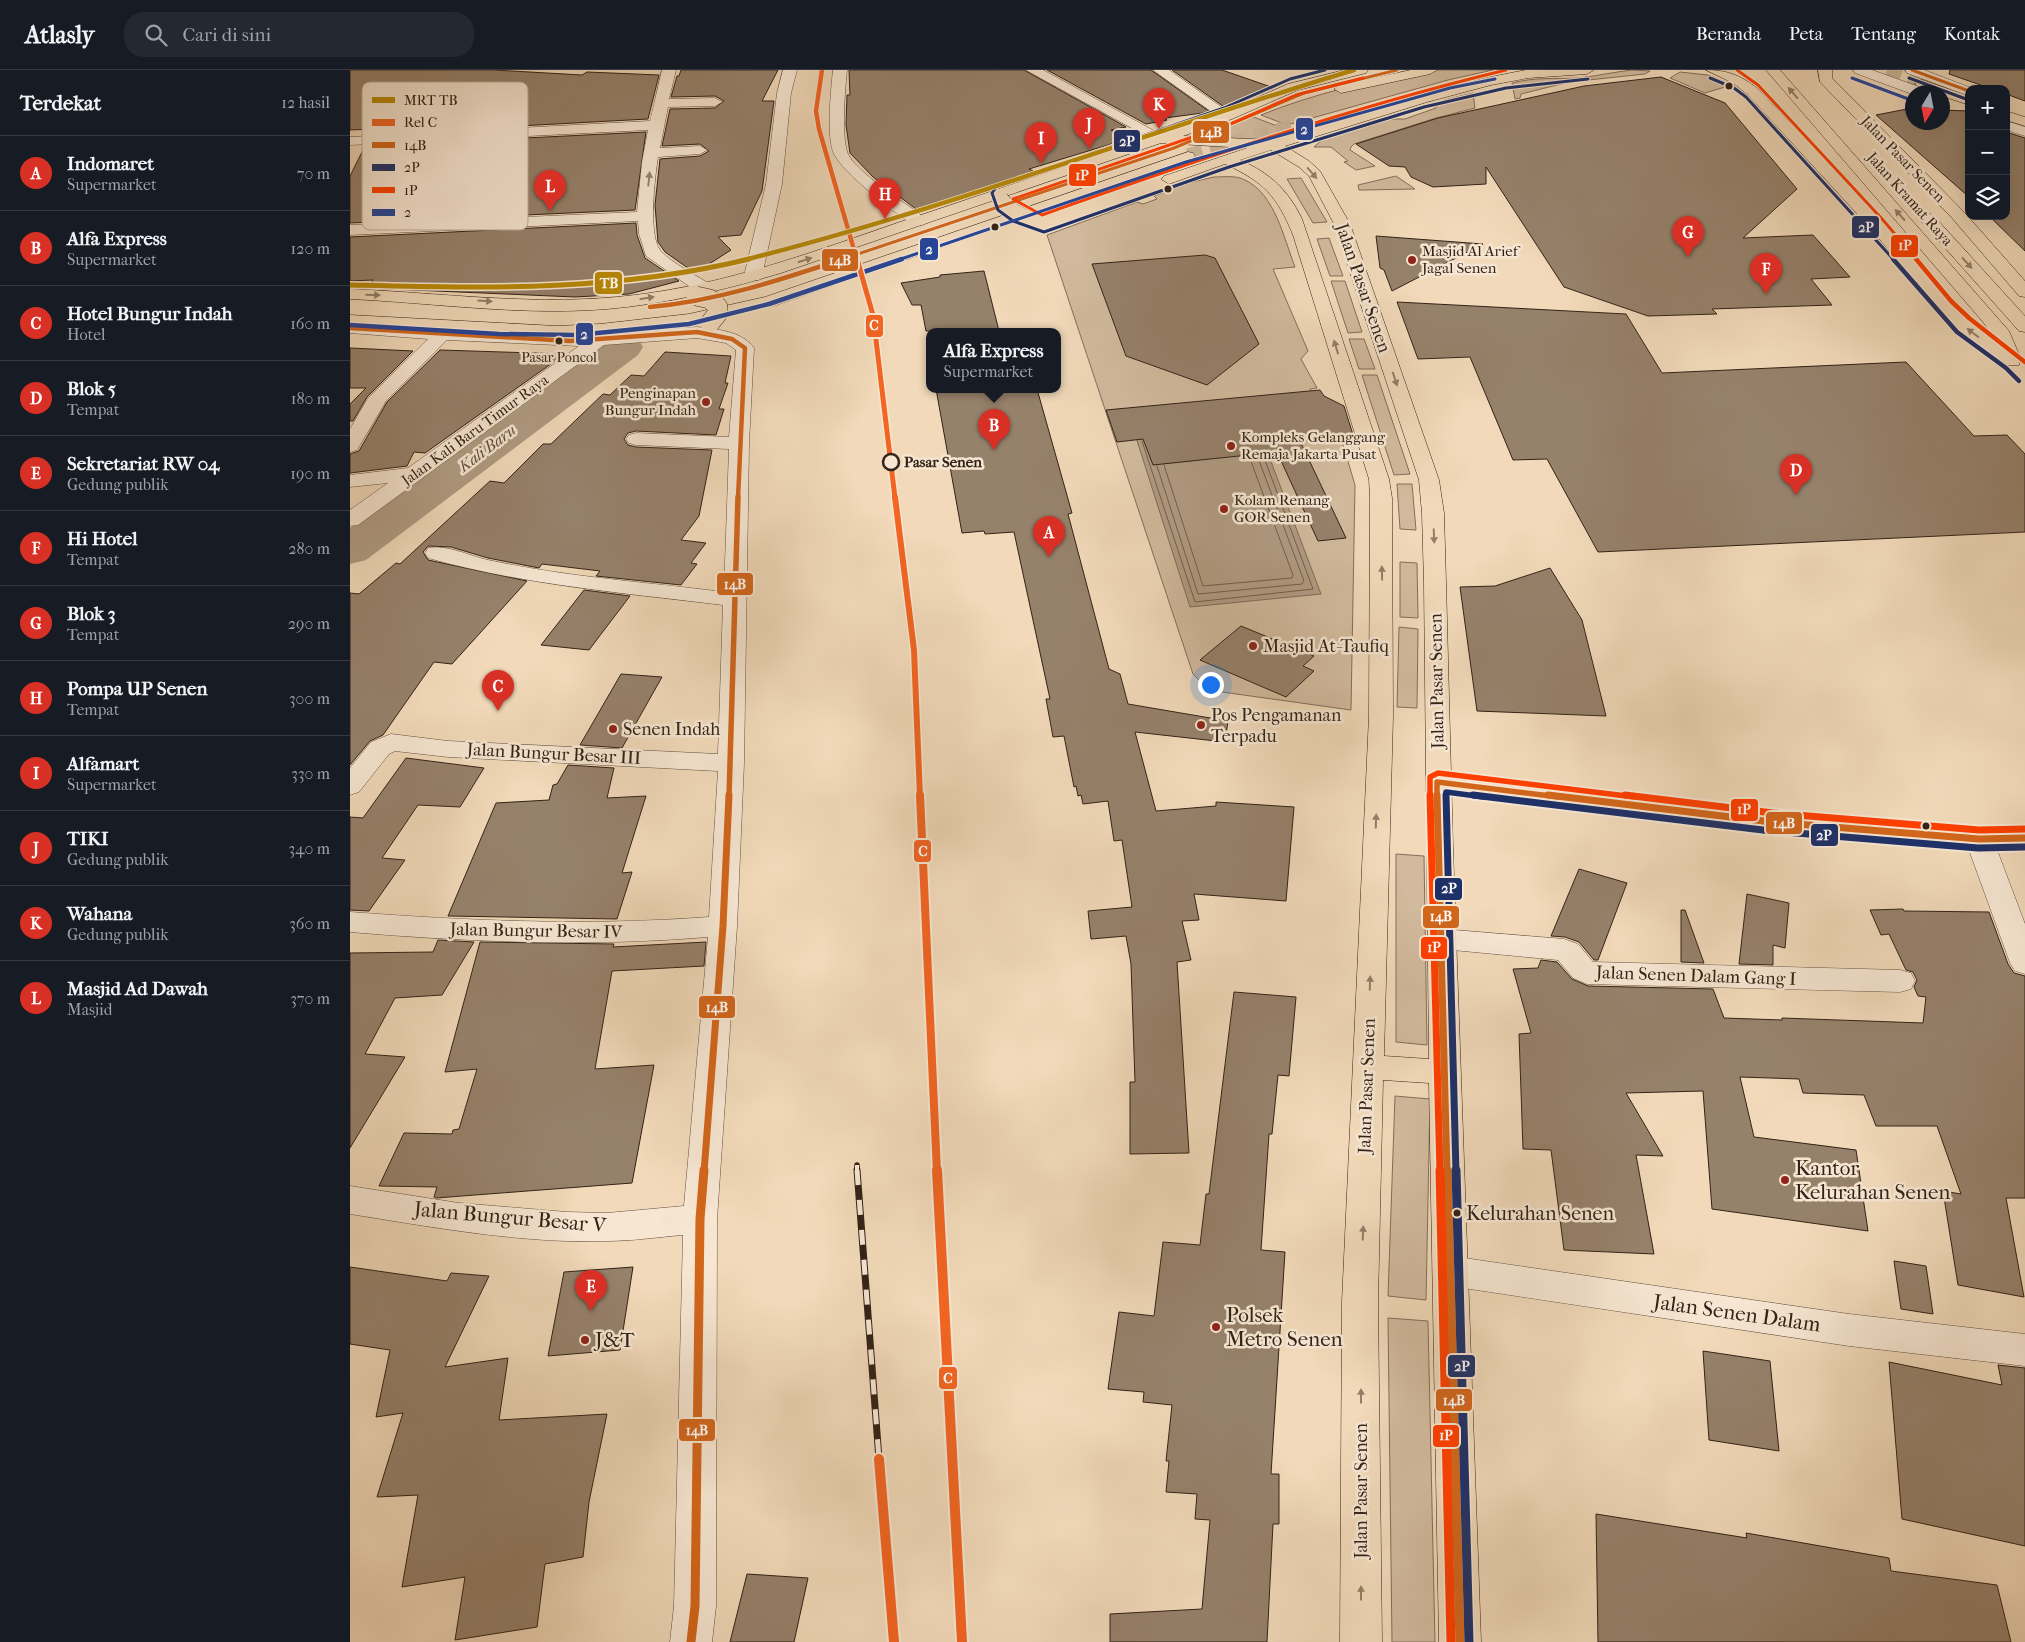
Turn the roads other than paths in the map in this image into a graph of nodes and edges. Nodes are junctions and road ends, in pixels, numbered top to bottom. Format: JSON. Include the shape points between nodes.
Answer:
{"nodes":[{"id":1,"x":790,"y":70,"type":"edge"},
{"id":2,"x":840,"y":70,"type":"edge"},
{"id":3,"x":1034,"y":70,"type":"edge"},
{"id":4,"x":1160,"y":70,"type":"edge"},
{"id":5,"x":1361,"y":70,"type":"edge"},
{"id":6,"x":1384,"y":70,"type":"edge"},
{"id":7,"x":1430,"y":70,"type":"edge"},
{"id":8,"x":1508,"y":70,"type":"edge"},
{"id":9,"x":1546,"y":70,"type":"edge"},
{"id":10,"x":1586,"y":70,"type":"edge"},
{"id":11,"x":1713,"y":70,"type":"edge"},
{"id":12,"x":1773,"y":70,"type":"edge"},
{"id":13,"x":1825,"y":70,"type":"edge"},
{"id":14,"x":1860,"y":70,"type":"edge"},
{"id":15,"x":1912,"y":70,"type":"tunnel mouth"},
{"id":16,"x":664,"y":71,"type":"edge"},
{"id":17,"x":1333,"y":73,"type":"edge"},
{"id":18,"x":1529,"y":74,"type":"junction"},
{"id":19,"x":1911,"y":85,"type":"edge"},
{"id":20,"x":1965,"y":90,"type":"edge"},
{"id":21,"x":1950,"y":96,"type":"tunnel mouth"},
{"id":22,"x":1965,"y":100,"type":"edge"},
{"id":23,"x":715,"y":102,"type":"dead end"},
{"id":24,"x":661,"y":103,"type":"junction"},
{"id":25,"x":1950,"y":104,"type":"edge"},
{"id":26,"x":2010,"y":106,"type":"edge"},
{"id":27,"x":1965,"y":110,"type":"edge"},
{"id":28,"x":2025,"y":112,"type":"edge"},
{"id":29,"x":1227,"y":116,"type":"junction"},
{"id":30,"x":2010,"y":116,"type":"edge"},
{"id":31,"x":2025,"y":122,"type":"edge"},
{"id":32,"x":656,"y":125,"type":"junction"},
{"id":33,"x":2010,"y":126,"type":"edge"},
{"id":34,"x":1292,"y":127,"type":"tunnel mouth"},
{"id":35,"x":528,"y":132,"type":"edge"},
{"id":36,"x":2025,"y":132,"type":"edge"},
{"id":37,"x":1162,"y":139,"type":"junction"},
{"id":38,"x":1273,"y":146,"type":"junction"},
{"id":39,"x":700,"y":150,"type":"dead end"},
{"id":40,"x":652,"y":153,"type":"junction"},
{"id":41,"x":1226,"y":159,"type":"junction"},
{"id":42,"x":1001,"y":197,"type":"junction"},
{"id":43,"x":1920,"y":210,"type":"dead end"},
{"id":44,"x":645,"y":216,"type":"junction"},
{"id":45,"x":919,"y":221,"type":"junction"},
{"id":46,"x":528,"y":222,"type":"edge"},
{"id":47,"x":1323,"y":234,"type":"junction"},
{"id":48,"x":753,"y":276,"type":"junction"},
{"id":49,"x":699,"y":292,"type":"junction"},
{"id":50,"x":2025,"y":292,"type":"edge"},
{"id":51,"x":350,"y":294,"type":"edge"},
{"id":52,"x":350,"y":306,"type":"edge"},
{"id":53,"x":350,"y":320,"type":"edge"},
{"id":54,"x":2025,"y":327,"type":"edge"},
{"id":55,"x":350,"y":328,"type":"edge"},
{"id":56,"x":718,"y":330,"type":"junction"},
{"id":57,"x":442,"y":334,"type":"junction"},
{"id":58,"x":599,"y":340,"type":"junction"},
{"id":59,"x":2012,"y":361,"type":"junction"},
{"id":60,"x":2025,"y":375,"type":"edge"},
{"id":61,"x":636,"y":439,"type":"dead end"},
{"id":62,"x":740,"y":443,"type":"junction"},
{"id":63,"x":350,"y":446,"type":"edge"},
{"id":64,"x":414,"y":473,"type":"junction"},
{"id":65,"x":350,"y":482,"type":"edge"},
{"id":66,"x":350,"y":520,"type":"edge"},
{"id":67,"x":436,"y":552,"type":"dead end"},
{"id":68,"x":735,"y":600,"type":"junction"},
{"id":69,"x":731,"y":763,"type":"junction"},
{"id":70,"x":350,"y":786,"type":"edge"},
{"id":71,"x":1979,"y":839,"type":"dead end"},
{"id":72,"x":350,"y":922,"type":"edge"},
{"id":73,"x":723,"y":926,"type":"junction"},
{"id":74,"x":1442,"y":939,"type":"junction"},
{"id":75,"x":2025,"y":963,"type":"edge"},
{"id":76,"x":1900,"y":981,"type":"dead end"},
{"id":77,"x":1368,"y":1067,"type":"junction"},
{"id":78,"x":1444,"y":1072,"type":"junction"},
{"id":79,"x":350,"y":1200,"type":"edge"},
{"id":80,"x":700,"y":1219,"type":"junction"},
{"id":81,"x":1450,"y":1271,"type":"junction"},
{"id":82,"x":2025,"y":1350,"type":"edge"},
{"id":83,"x":691,"y":1642,"type":"edge"},
{"id":84,"x":1361,"y":1642,"type":"edge"},
{"id":85,"x":1460,"y":1642,"type":"edge"}],
"edges":[{"from":1,"to":48,"type":"street","via":[[784,93],[774,184]]},
{"from":2,"to":45,"type":"street","via":[[837,90],[841,154],[861,176]]},
{"from":3,"to":37,"type":"street"},
{"from":4,"to":29,"type":"street"},
{"from":5,"to":17,"type":"main road"},
{"from":6,"to":7,"type":"main road","via":[[1299,92],[1274,104],[1261,115],[1358,84]]},
{"from":8,"to":34,"type":"main road","via":[[1427,88]]},
{"from":9,"to":18,"type":"main road"},
{"from":10,"to":18,"type":"main road"},
{"from":59,"to":11,"type":"main road","one_way":true,"via":[[1945,308],[1877,226],[1752,91],[1738,80]]},
{"from":59,"to":12,"type":"main road","name":"Jalan Kramat Raya","one_way":true,"via":[[2003,335],[1990,318]]},
{"from":13,"to":50,"type":"main road","name":"Jalan Pasar Senen","via":[[1825,79],[1958,215]]},
{"from":14,"to":19,"type":"street"},
{"from":15,"to":20,"type":"street"},
{"from":16,"to":24,"type":"street"},
{"from":17,"to":29,"type":"main road"},
{"from":18,"to":38,"type":"main road","via":[[1422,99]]},
{"from":21,"to":22,"type":"main road"},
{"from":23,"to":24,"type":"street"},
{"from":24,"to":32,"type":"street"},
{"from":25,"to":27,"type":"street"},
{"from":26,"to":28,"type":"street"},
{"from":29,"to":37,"type":"main road"},
{"from":30,"to":31,"type":"main road"},
{"from":32,"to":35,"type":"street"},
{"from":32,"to":40,"type":"street"},
{"from":33,"to":36,"type":"street"},
{"from":37,"to":38,"type":"main road","name":"Jalan Pasar Senen"},
{"from":37,"to":42,"type":"main road"},
{"from":38,"to":41,"type":"main road"},
{"from":38,"to":47,"type":"main road","name":"Jalan Pasar Senen","one_way":true,"via":[[1315,174],[1337,214]]},
{"from":39,"to":40,"type":"street"},
{"from":44,"to":40,"type":"street","one_way":true},
{"from":41,"to":42,"type":"main road","bridge":true,"via":[[1036,222],[1010,209]]},
{"from":41,"to":47,"type":"main road","name":"Jalan Pasar Senen","via":[[1264,176],[1290,206]]},
{"from":42,"to":45,"type":"main road"},
{"from":43,"to":54,"type":"main road","name":"Jalan Kramat Raya","one_way":true},
{"from":44,"to":46,"type":"street"},
{"from":44,"to":49,"type":"street","via":[[652,252]]},
{"from":48,"to":45,"type":"main road","one_way":true},
{"from":47,"to":74,"type":"main road","name":"Jalan Pasar Senen","one_way":true,"via":[[1429,480],[1436,583]]},
{"from":77,"to":47,"type":"main road","name":"Jalan Pasar Senen","one_way":true,"via":[[1381,716],[1381,498]]},
{"from":48,"to":49,"type":"main road"},
{"from":51,"to":49,"type":"main road","one_way":true,"via":[[578,304],[614,303]]},
{"from":49,"to":56,"type":"main road","bridge":true,"via":[[718,307]]},
{"from":52,"to":53,"type":"main road","via":[[542,317],[598,316],[694,307],[763,292],[1182,153],[770,301],[689,319],[557,331]]},
{"from":55,"to":57,"type":"street"},
{"from":56,"to":58,"type":"street"},
{"from":56,"to":62,"type":"street","via":[[745,348]]},
{"from":57,"to":58,"type":"street"},
{"from":57,"to":63,"type":"street","via":[[378,398]]},
{"from":58,"to":64,"type":"street","name":"Jalan Kali Baru Timur Raya"},
{"from":59,"to":60,"type":"main road"},
{"from":61,"to":62,"type":"street"},
{"from":62,"to":68,"type":"street"},
{"from":64,"to":65,"type":"street"},
{"from":64,"to":66,"type":"street","name":"Jalan Kali Baru Timur Raya"},
{"from":67,"to":68,"type":"street","via":[[554,579]]},
{"from":68,"to":69,"type":"street"},
{"from":69,"to":70,"type":"street","name":"Jalan Bungur Besar III","via":[[458,749],[391,742],[380,748]]},
{"from":69,"to":73,"type":"street"},
{"from":71,"to":75,"type":"street"},
{"from":72,"to":73,"type":"street","name":"Jalan Bungur Besar IV","via":[[536,934],[608,934]]},
{"from":73,"to":80,"type":"street"},
{"from":74,"to":76,"type":"street","name":"Jalan Senen Dalam Gang I","via":[[1564,950],[1570,952],[1582,970],[1588,972]]},
{"from":74,"to":78,"type":"main road","name":"Jalan Pasar Senen"},
{"from":77,"to":78,"type":"main road"},
{"from":84,"to":77,"type":"main road","name":"Jalan Pasar Senen","one_way":true,"via":[[1360,1302]]},
{"from":78,"to":81,"type":"main road","name":"Jalan Pasar Senen"},
{"from":79,"to":80,"type":"street","name":"Jalan Bungur Besar V","via":[[459,1217],[567,1226],[608,1227]]},
{"from":80,"to":83,"type":"street","via":[[695,1606]]},
{"from":81,"to":82,"type":"street","name":"Jalan Senen Dalam","via":[[1849,1330]]},
{"from":81,"to":85,"type":"main road","name":"Jalan Pasar Senen"}]}
